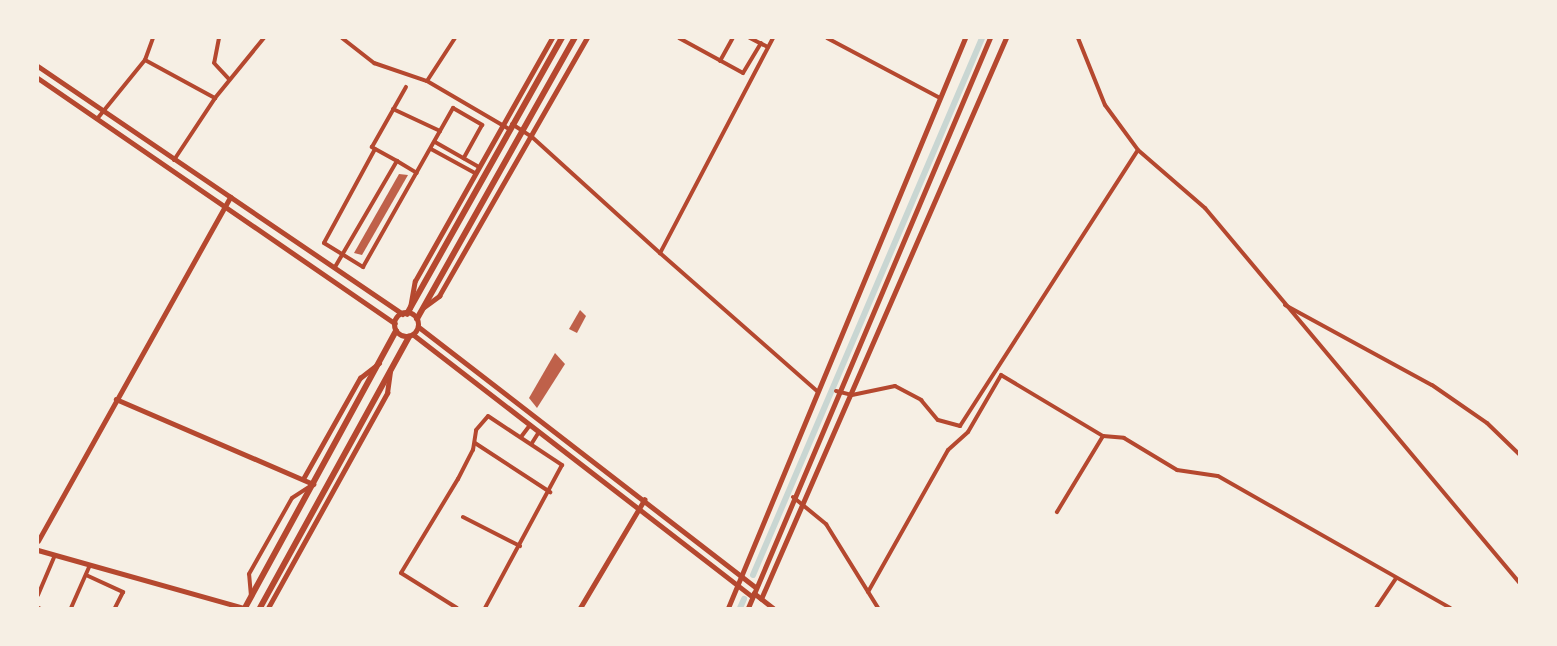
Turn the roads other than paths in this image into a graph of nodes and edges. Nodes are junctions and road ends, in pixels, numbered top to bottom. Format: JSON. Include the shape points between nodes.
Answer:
{"nodes":[{"id":1,"x":153,"y":38,"type":"edge"},
{"id":2,"x":218,"y":38,"type":"edge"},
{"id":3,"x":264,"y":38,"type":"edge"},
{"id":4,"x":342,"y":38,"type":"edge"},
{"id":5,"x":455,"y":38,"type":"edge"},
{"id":6,"x":552,"y":38,"type":"edge"},
{"id":7,"x":562,"y":38,"type":"edge"},
{"id":8,"x":575,"y":38,"type":"edge"},
{"id":9,"x":588,"y":38,"type":"edge"},
{"id":10,"x":679,"y":38,"type":"edge"},
{"id":11,"x":733,"y":38,"type":"edge"},
{"id":12,"x":750,"y":38,"type":"edge"},
{"id":13,"x":773,"y":38,"type":"edge"},
{"id":14,"x":827,"y":38,"type":"edge"},
{"id":15,"x":965,"y":38,"type":"edge"},
{"id":16,"x":990,"y":38,"type":"edge"},
{"id":17,"x":1006,"y":38,"type":"edge"},
{"id":18,"x":1078,"y":38,"type":"edge"},
{"id":19,"x":688,"y":40,"type":"edge"},
{"id":20,"x":761,"y":43,"type":"junction"},
{"id":21,"x":768,"y":47,"type":"junction"},
{"id":22,"x":145,"y":60,"type":"junction"},
{"id":23,"x":720,"y":60,"type":"junction"},
{"id":24,"x":38,"y":66,"type":"edge"},
{"id":25,"x":38,"y":78,"type":"edge"},
{"id":26,"x":229,"y":80,"type":"junction"},
{"id":27,"x":427,"y":81,"type":"junction"},
{"id":28,"x":406,"y":87,"type":"dead end"},
{"id":29,"x":215,"y":98,"type":"junction"},
{"id":30,"x":940,"y":98,"type":"junction"},
{"id":31,"x":393,"y":110,"type":"junction"},
{"id":32,"x":102,"y":112,"type":"junction"},
{"id":33,"x":96,"y":120,"type":"junction"},
{"id":34,"x":503,"y":126,"type":"junction"},
{"id":35,"x":511,"y":127,"type":"junction"},
{"id":36,"x":523,"y":131,"type":"junction"},
{"id":37,"x":440,"y":132,"type":"junction"},
{"id":38,"x":532,"y":137,"type":"junction"},
{"id":39,"x":435,"y":142,"type":"junction"},
{"id":40,"x":375,"y":149,"type":"junction"},
{"id":41,"x":431,"y":149,"type":"junction"},
{"id":42,"x":1138,"y":150,"type":"junction"},
{"id":43,"x":464,"y":158,"type":"junction"},
{"id":44,"x":174,"y":160,"type":"junction"},
{"id":45,"x":397,"y":161,"type":"junction"},
{"id":46,"x":479,"y":167,"type":"junction"},
{"id":47,"x":417,"y":173,"type":"junction"},
{"id":48,"x":475,"y":173,"type":"junction"},
{"id":49,"x":230,"y":197,"type":"junction"},
{"id":50,"x":225,"y":207,"type":"junction"},
{"id":51,"x":660,"y":253,"type":"junction"},
{"id":52,"x":344,"y":255,"type":"junction"},
{"id":53,"x":335,"y":267,"type":"junction"},
{"id":54,"x":1282,"y":303,"type":"junction"},
{"id":55,"x":424,"y":307,"type":"junction"},
{"id":56,"x":407,"y":312,"type":"junction"},
{"id":57,"x":417,"y":320,"type":"junction"},
{"id":58,"x":395,"y":323,"type":"junction"},
{"id":59,"x":419,"y":327,"type":"junction"},
{"id":60,"x":396,"y":331,"type":"junction"},
{"id":61,"x":412,"y":336,"type":"junction"},
{"id":62,"x":379,"y":363,"type":"junction"},
{"id":63,"x":390,"y":372,"type":"junction"},
{"id":64,"x":817,"y":391,"type":"junction"},
{"id":65,"x":836,"y":391,"type":"junction"},
{"id":66,"x":852,"y":395,"type":"junction"},
{"id":67,"x":116,"y":399,"type":"junction"},
{"id":68,"x":530,"y":425,"type":"junction"},
{"id":69,"x":539,"y":432,"type":"junction"},
{"id":70,"x":521,"y":436,"type":"junction"},
{"id":71,"x":1103,"y":436,"type":"junction"},
{"id":72,"x":475,"y":443,"type":"junction"},
{"id":73,"x":532,"y":443,"type":"junction"},
{"id":74,"x":1520,"y":455,"type":"edge"},
{"id":75,"x":303,"y":479,"type":"junction"},
{"id":76,"x":312,"y":485,"type":"junction"},
{"id":77,"x":550,"y":492,"type":"junction"},
{"id":78,"x":793,"y":497,"type":"junction"},
{"id":79,"x":644,"y":500,"type":"junction"},
{"id":80,"x":804,"y":502,"type":"junction"},
{"id":81,"x":639,"y":508,"type":"junction"},
{"id":82,"x":1057,"y":512,"type":"dead end"},
{"id":83,"x":463,"y":517,"type":"dead end"},
{"id":84,"x":38,"y":541,"type":"edge"},
{"id":85,"x":520,"y":546,"type":"junction"},
{"id":86,"x":38,"y":550,"type":"edge"},
{"id":87,"x":55,"y":555,"type":"junction"},
{"id":88,"x":90,"y":565,"type":"junction"},
{"id":89,"x":86,"y":575,"type":"junction"},
{"id":90,"x":742,"y":576,"type":"junction"},
{"id":91,"x":1396,"y":578,"type":"junction"},
{"id":92,"x":1520,"y":584,"type":"edge"},
{"id":93,"x":738,"y":585,"type":"junction"},
{"id":94,"x":756,"y":587,"type":"junction"},
{"id":95,"x":868,"y":592,"type":"junction"},
{"id":96,"x":38,"y":595,"type":"edge"},
{"id":97,"x":753,"y":595,"type":"junction"},
{"id":98,"x":251,"y":596,"type":"junction"},
{"id":99,"x":761,"y":599,"type":"junction"},
{"id":100,"x":71,"y":608,"type":"edge"},
{"id":101,"x":116,"y":608,"type":"edge"},
{"id":102,"x":245,"y":608,"type":"edge"},
{"id":103,"x":260,"y":608,"type":"edge"},
{"id":104,"x":268,"y":608,"type":"edge"},
{"id":105,"x":457,"y":608,"type":"edge"},
{"id":106,"x":485,"y":608,"type":"edge"},
{"id":107,"x":580,"y":608,"type":"edge"},
{"id":108,"x":728,"y":608,"type":"edge"},
{"id":109,"x":748,"y":608,"type":"edge"},
{"id":110,"x":773,"y":608,"type":"edge"},
{"id":111,"x":878,"y":608,"type":"edge"},
{"id":112,"x":1376,"y":608,"type":"edge"},
{"id":113,"x":1450,"y":608,"type":"edge"}],
"edges":[{"from":1,"to":22,"type":"street"},
{"from":2,"to":26,"type":"street","via":[[214,63]]},
{"from":3,"to":26,"type":"street"},
{"from":4,"to":27,"type":"street","via":[[380,66]]},
{"from":5,"to":27,"type":"street"},
{"from":6,"to":34,"type":"street"},
{"from":7,"to":35,"type":"main road"},
{"from":8,"to":36,"type":"main road"},
{"from":9,"to":38,"type":"street"},
{"from":10,"to":19,"type":"street"},
{"from":11,"to":23,"type":"street"},
{"from":12,"to":20,"type":"street"},
{"from":13,"to":21,"type":"street"},
{"from":14,"to":30,"type":"street"},
{"from":15,"to":30,"type":"street"},
{"from":16,"to":65,"type":"street"},
{"from":17,"to":66,"type":"street"},
{"from":18,"to":42,"type":"street","via":[[1105,105]]},
{"from":19,"to":23,"type":"street"},
{"from":20,"to":21,"type":"street"},
{"from":20,"to":23,"type":"street","via":[[743,73]]},
{"from":21,"to":51,"type":"street"},
{"from":22,"to":29,"type":"street"},
{"from":22,"to":32,"type":"street"},
{"from":24,"to":32,"type":"street"},
{"from":25,"to":33,"type":"street"},
{"from":26,"to":29,"type":"street"},
{"from":27,"to":34,"type":"street"},
{"from":28,"to":31,"type":"street"},
{"from":29,"to":44,"type":"street"},
{"from":30,"to":64,"type":"street"},
{"from":31,"to":37,"type":"street"},
{"from":31,"to":40,"type":"street","via":[[372,147]]},
{"from":32,"to":33,"type":"street"},
{"from":32,"to":44,"type":"street"},
{"from":33,"to":50,"type":"street"},
{"from":34,"to":35,"type":"street"},
{"from":34,"to":46,"type":"street"},
{"from":35,"to":36,"type":"street"},
{"from":35,"to":56,"type":"main road"},
{"from":36,"to":38,"type":"street"},
{"from":36,"to":55,"type":"main road"},
{"from":37,"to":39,"type":"street"},
{"from":37,"to":43,"type":"street","via":[[453,108],[482,125]]},
{"from":38,"to":51,"type":"street"},
{"from":38,"to":55,"type":"street","via":[[439,296]]},
{"from":39,"to":41,"type":"street"},
{"from":39,"to":43,"type":"street"},
{"from":40,"to":45,"type":"street"},
{"from":40,"to":52,"type":"street","via":[[324,242]]},
{"from":41,"to":47,"type":"street"},
{"from":41,"to":48,"type":"street"},
{"from":42,"to":54,"type":"street","via":[[1200,203]]},
{"from":42,"to":66,"type":"street","via":[[960,426],[938,420],[921,400],[895,386]]},
{"from":43,"to":46,"type":"street"},
{"from":44,"to":49,"type":"street"},
{"from":45,"to":47,"type":"street"},
{"from":45,"to":52,"type":"street"},
{"from":46,"to":48,"type":"street"},
{"from":47,"to":52,"type":"street","via":[[363,267]]},
{"from":48,"to":56,"type":"street","via":[[413,285]]},
{"from":49,"to":50,"type":"street"},
{"from":49,"to":53,"type":"street"},
{"from":50,"to":58,"type":"street"},
{"from":50,"to":67,"type":"street"},
{"from":51,"to":64,"type":"street"},
{"from":52,"to":53,"type":"street"},
{"from":53,"to":56,"type":"street"},
{"from":54,"to":74,"type":"street","via":[[1432,385],[1488,423]]},
{"from":54,"to":92,"type":"street"},
{"from":55,"to":57,"type":"main road"},
{"from":56,"to":57,"type":"main road"},
{"from":56,"to":58,"type":"main road"},
{"from":57,"to":59,"type":"main road"},
{"from":58,"to":60,"type":"main road"},
{"from":59,"to":61,"type":"main road"},
{"from":59,"to":79,"type":"street"},
{"from":60,"to":61,"type":"main road"},
{"from":60,"to":62,"type":"main road"},
{"from":61,"to":63,"type":"main road"},
{"from":61,"to":68,"type":"street"},
{"from":62,"to":75,"type":"street","via":[[360,378]]},
{"from":62,"to":76,"type":"main road"},
{"from":63,"to":103,"type":"main road"},
{"from":63,"to":104,"type":"street","via":[[387,393]]},
{"from":64,"to":90,"type":"street"},
{"from":65,"to":66,"type":"street"},
{"from":65,"to":78,"type":"street"},
{"from":66,"to":80,"type":"street"},
{"from":67,"to":75,"type":"street"},
{"from":67,"to":84,"type":"street"},
{"from":68,"to":69,"type":"street"},
{"from":68,"to":70,"type":"street"},
{"from":69,"to":73,"type":"street"},
{"from":69,"to":81,"type":"street"},
{"from":70,"to":72,"type":"street","via":[[488,416],[476,430]]},
{"from":70,"to":73,"type":"street"},
{"from":71,"to":82,"type":"street"},
{"from":71,"to":91,"type":"street","via":[[1124,438],[1178,470],[1218,476]]},
{"from":71,"to":95,"type":"street","via":[[1009,377],[999,376],[968,432],[948,450]]},
{"from":72,"to":77,"type":"street"},
{"from":72,"to":105,"type":"street","via":[[400,573]]},
{"from":73,"to":77,"type":"street","via":[[562,465]]},
{"from":75,"to":76,"type":"street"},
{"from":76,"to":98,"type":"main road"},
{"from":76,"to":98,"type":"street","via":[[292,498],[249,574]]},
{"from":77,"to":85,"type":"street"},
{"from":78,"to":80,"type":"street"},
{"from":78,"to":94,"type":"street"},
{"from":79,"to":81,"type":"street"},
{"from":79,"to":90,"type":"street"},
{"from":80,"to":95,"type":"street","via":[[841,544]]},
{"from":80,"to":99,"type":"street"},
{"from":81,"to":93,"type":"street"},
{"from":81,"to":107,"type":"street"},
{"from":83,"to":85,"type":"street"},
{"from":85,"to":106,"type":"street"},
{"from":86,"to":87,"type":"street"},
{"from":87,"to":88,"type":"street"},
{"from":87,"to":96,"type":"street"},
{"from":88,"to":89,"type":"street"},
{"from":88,"to":102,"type":"street"},
{"from":89,"to":100,"type":"street"},
{"from":89,"to":101,"type":"street","via":[[123,592]]},
{"from":90,"to":93,"type":"street"},
{"from":90,"to":94,"type":"street"},
{"from":91,"to":112,"type":"street"},
{"from":91,"to":113,"type":"street"},
{"from":93,"to":97,"type":"street"},
{"from":93,"to":108,"type":"street"},
{"from":94,"to":97,"type":"street"},
{"from":95,"to":111,"type":"street"},
{"from":97,"to":99,"type":"street"},
{"from":97,"to":109,"type":"street"},
{"from":98,"to":102,"type":"main road"},
{"from":99,"to":110,"type":"street"}]}
